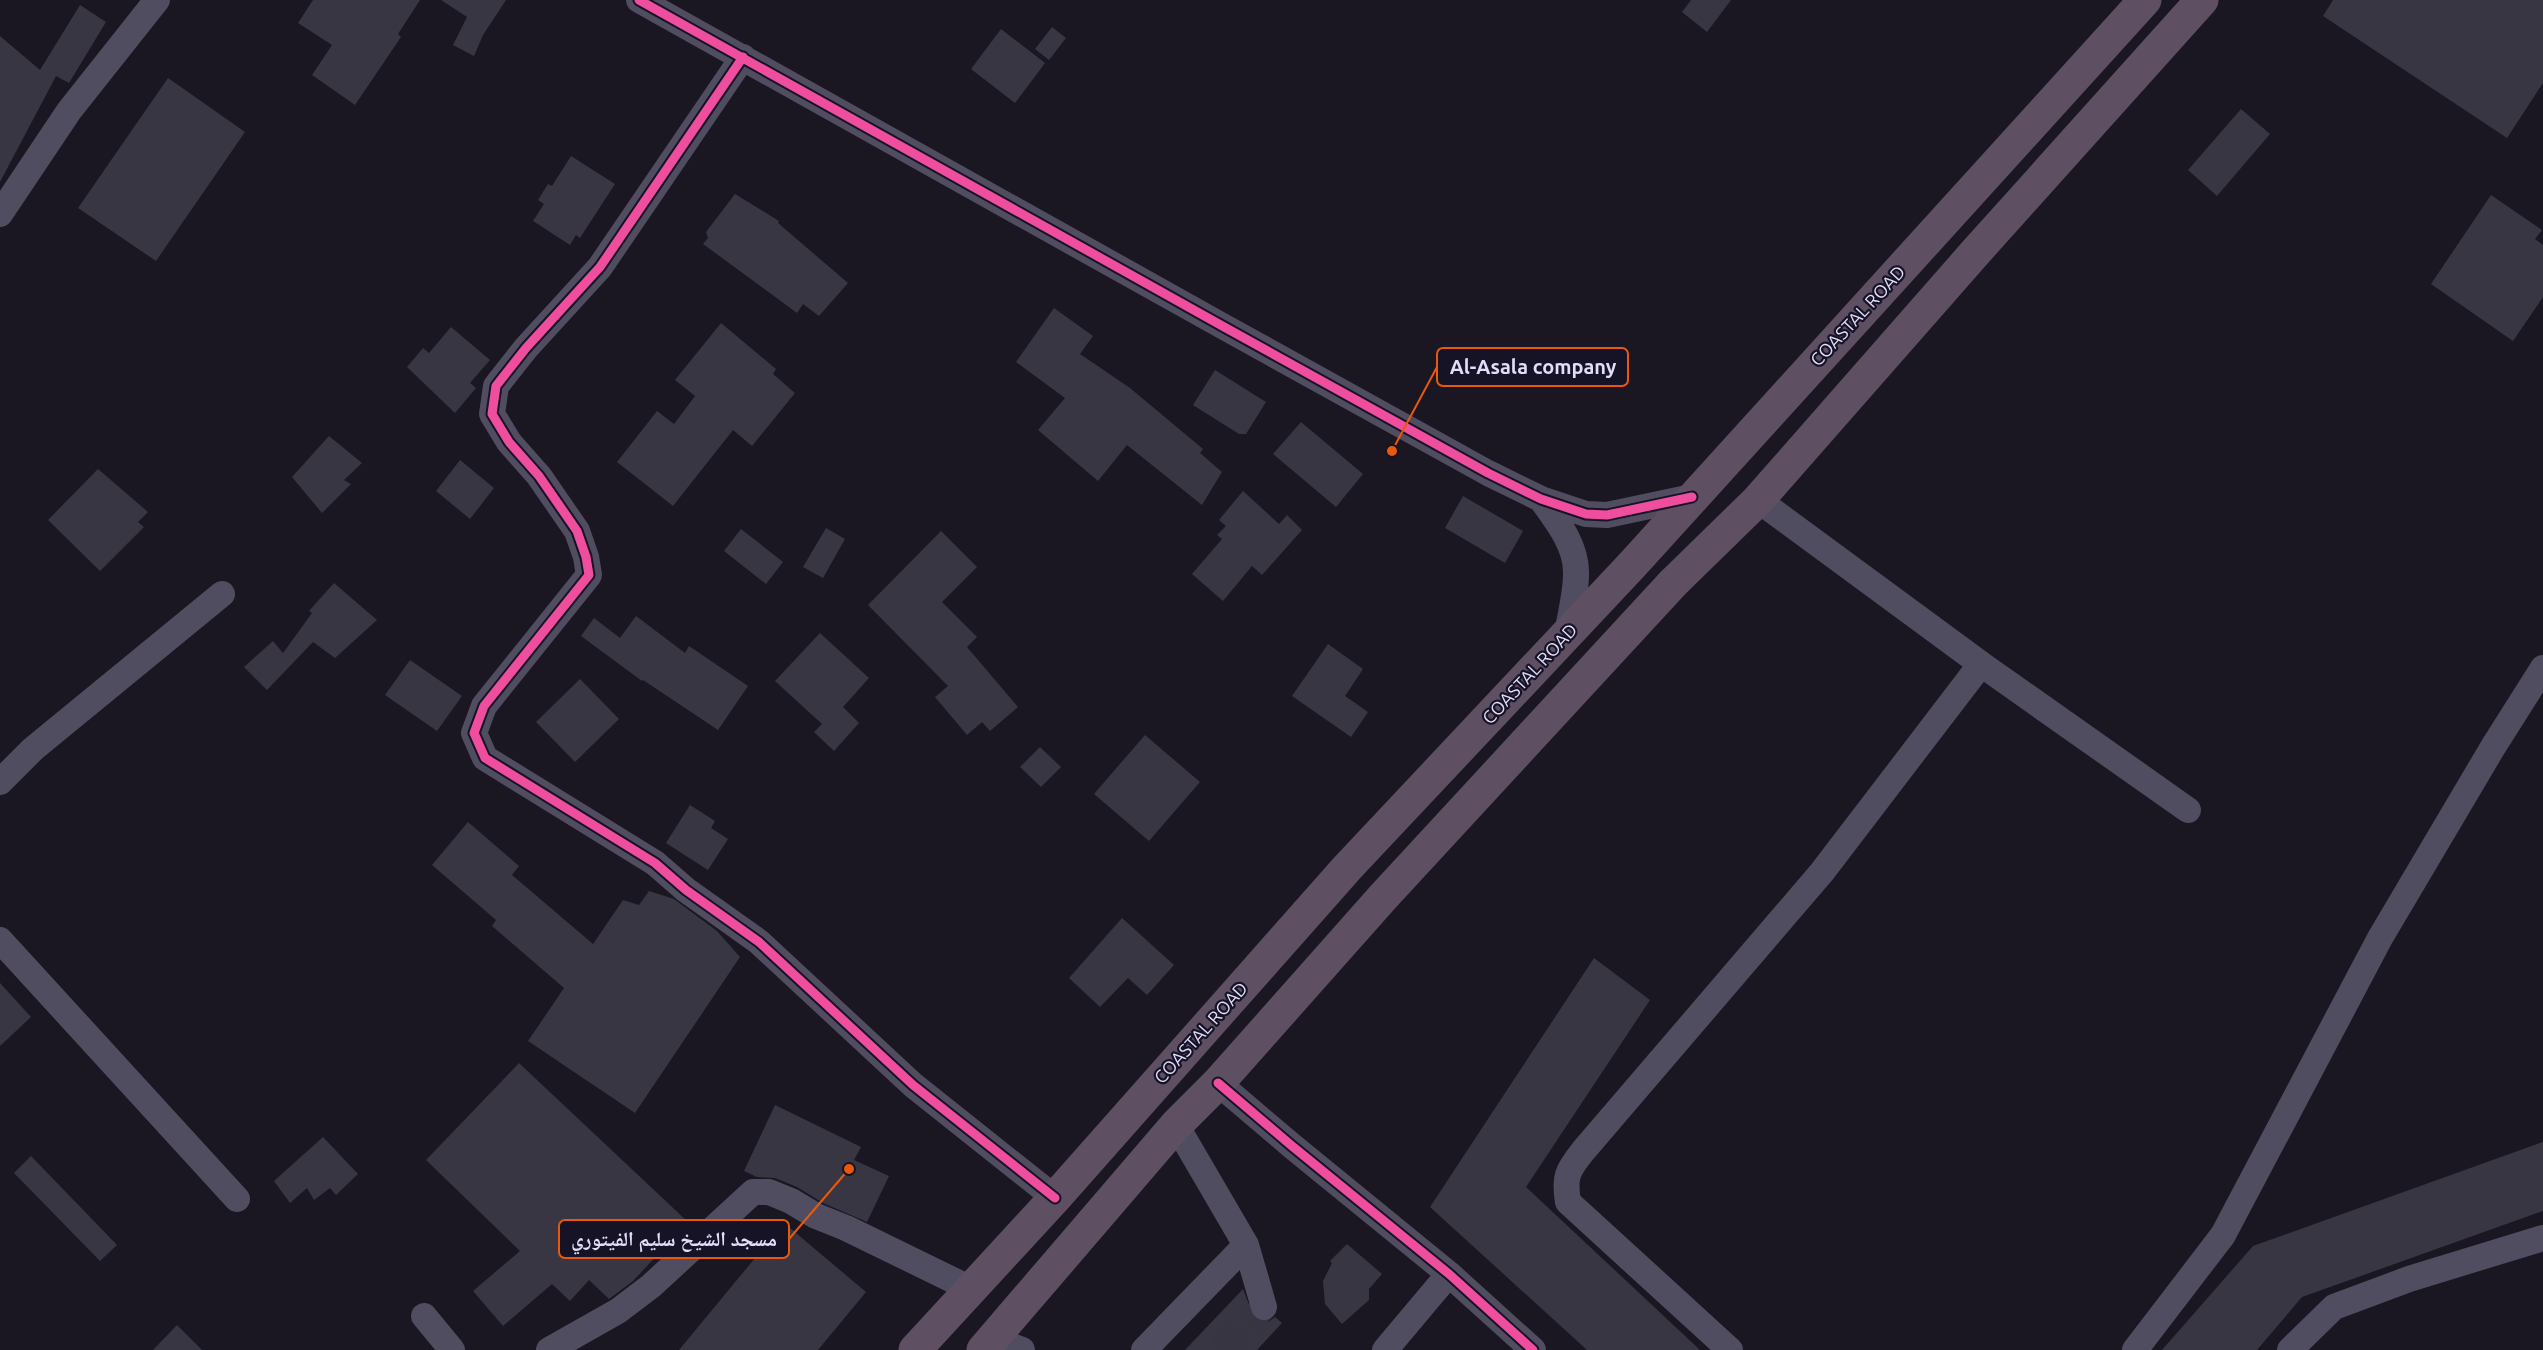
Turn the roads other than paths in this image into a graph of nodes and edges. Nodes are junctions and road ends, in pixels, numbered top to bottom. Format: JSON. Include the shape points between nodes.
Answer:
{"nodes":[{"id":1,"x":157,"y":0,"type":"edge"},
{"id":2,"x":639,"y":0,"type":"edge"},
{"id":3,"x":2145,"y":0,"type":"edge"},
{"id":4,"x":2202,"y":0,"type":"edge"},
{"id":5,"x":743,"y":57,"type":"junction"},
{"id":6,"x":0,"y":214,"type":"edge"},
{"id":7,"x":1692,"y":497,"type":"junction"},
{"id":8,"x":1541,"y":499,"type":"junction"},
{"id":9,"x":1758,"y":500,"type":"junction"},
{"id":10,"x":222,"y":594,"type":"dead end"},
{"id":11,"x":1567,"y":634,"type":"junction"},
{"id":12,"x":1981,"y":664,"type":"junction"},
{"id":13,"x":2543,"y":668,"type":"edge"},
{"id":14,"x":0,"y":782,"type":"edge"},
{"id":15,"x":2188,"y":810,"type":"dead end"},
{"id":16,"x":1347,"y":868,"type":"junction"},
{"id":17,"x":1383,"y":897,"type":"junction"},
{"id":18,"x":0,"y":940,"type":"edge"},
{"id":19,"x":1218,"y":1083,"type":"junction"},
{"id":20,"x":1176,"y":1125,"type":"junction"},
{"id":21,"x":1055,"y":1198,"type":"junction"},
{"id":22,"x":237,"y":1199,"type":"dead end"},
{"id":23,"x":2543,"y":1238,"type":"edge"},
{"id":24,"x":1246,"y":1245,"type":"junction"},
{"id":25,"x":1449,"y":1274,"type":"junction"},
{"id":26,"x":971,"y":1289,"type":"junction"},
{"id":27,"x":1264,"y":1307,"type":"dead end"},
{"id":28,"x":424,"y":1316,"type":"dead end"},
{"id":29,"x":1000,"y":1346,"type":"edge"},
{"id":30,"x":452,"y":1350,"type":"edge"},
{"id":31,"x":549,"y":1350,"type":"edge"},
{"id":32,"x":915,"y":1350,"type":"edge"},
{"id":33,"x":1144,"y":1350,"type":"edge"},
{"id":34,"x":1385,"y":1350,"type":"edge"},
{"id":35,"x":1533,"y":1350,"type":"edge"},
{"id":36,"x":1730,"y":1350,"type":"edge"},
{"id":37,"x":2135,"y":1350,"type":"edge"},
{"id":38,"x":2290,"y":1350,"type":"edge"}],
"edges":[{"from":1,"to":6,"type":"street","via":[[69,111]]},
{"from":2,"to":5,"type":"street"},
{"from":3,"to":7,"type":"highway","name":"COASTAL ROAD"},
{"from":4,"to":9,"type":"highway"},
{"from":5,"to":8,"type":"street","via":[[1247,340]]},
{"from":5,"to":21,"type":"street","via":[[600,267],[496,386],[492,414],[577,531],[589,575],[484,706],[474,734],[485,758],[655,863],[759,942],[913,1085]]},
{"from":7,"to":8,"type":"street","via":[[1607,515],[1587,514]]},
{"from":7,"to":11,"type":"highway","name":"COASTAL ROAD"},
{"from":8,"to":11,"type":"street","via":[[1570,543],[1575,562]]},
{"from":9,"to":12,"type":"street"},
{"from":9,"to":17,"type":"highway","via":[[1674,583]]},
{"from":10,"to":14,"type":"street","via":[[33,749]]},
{"from":11,"to":16,"type":"highway","name":"COASTAL ROAD"},
{"from":12,"to":15,"type":"street"},
{"from":12,"to":36,"type":"street","via":[[1822,872],[1583,1151],[1565,1182],[1568,1202]]},
{"from":13,"to":37,"type":"street","via":[[2380,938],[2223,1234]]},
{"from":16,"to":17,"type":"highway"},
{"from":16,"to":21,"type":"highway","name":"COASTAL ROAD"},
{"from":17,"to":19,"type":"highway"},
{"from":18,"to":22,"type":"street"},
{"from":19,"to":20,"type":"highway"},
{"from":19,"to":25,"type":"street"},
{"from":20,"to":24,"type":"street"},
{"from":20,"to":29,"type":"highway"},
{"from":21,"to":26,"type":"highway","name":"COASTAL ROAD"},
{"from":23,"to":38,"type":"street","via":[[2409,1279],[2334,1307]]},
{"from":24,"to":27,"type":"street"},
{"from":24,"to":33,"type":"street"},
{"from":25,"to":34,"type":"street"},
{"from":25,"to":35,"type":"street"},
{"from":26,"to":31,"type":"street","via":[[791,1201],[769,1192],[753,1192],[635,1299]]},
{"from":26,"to":32,"type":"highway","name":"COASTAL ROAD"},
{"from":28,"to":30,"type":"street"}]}
